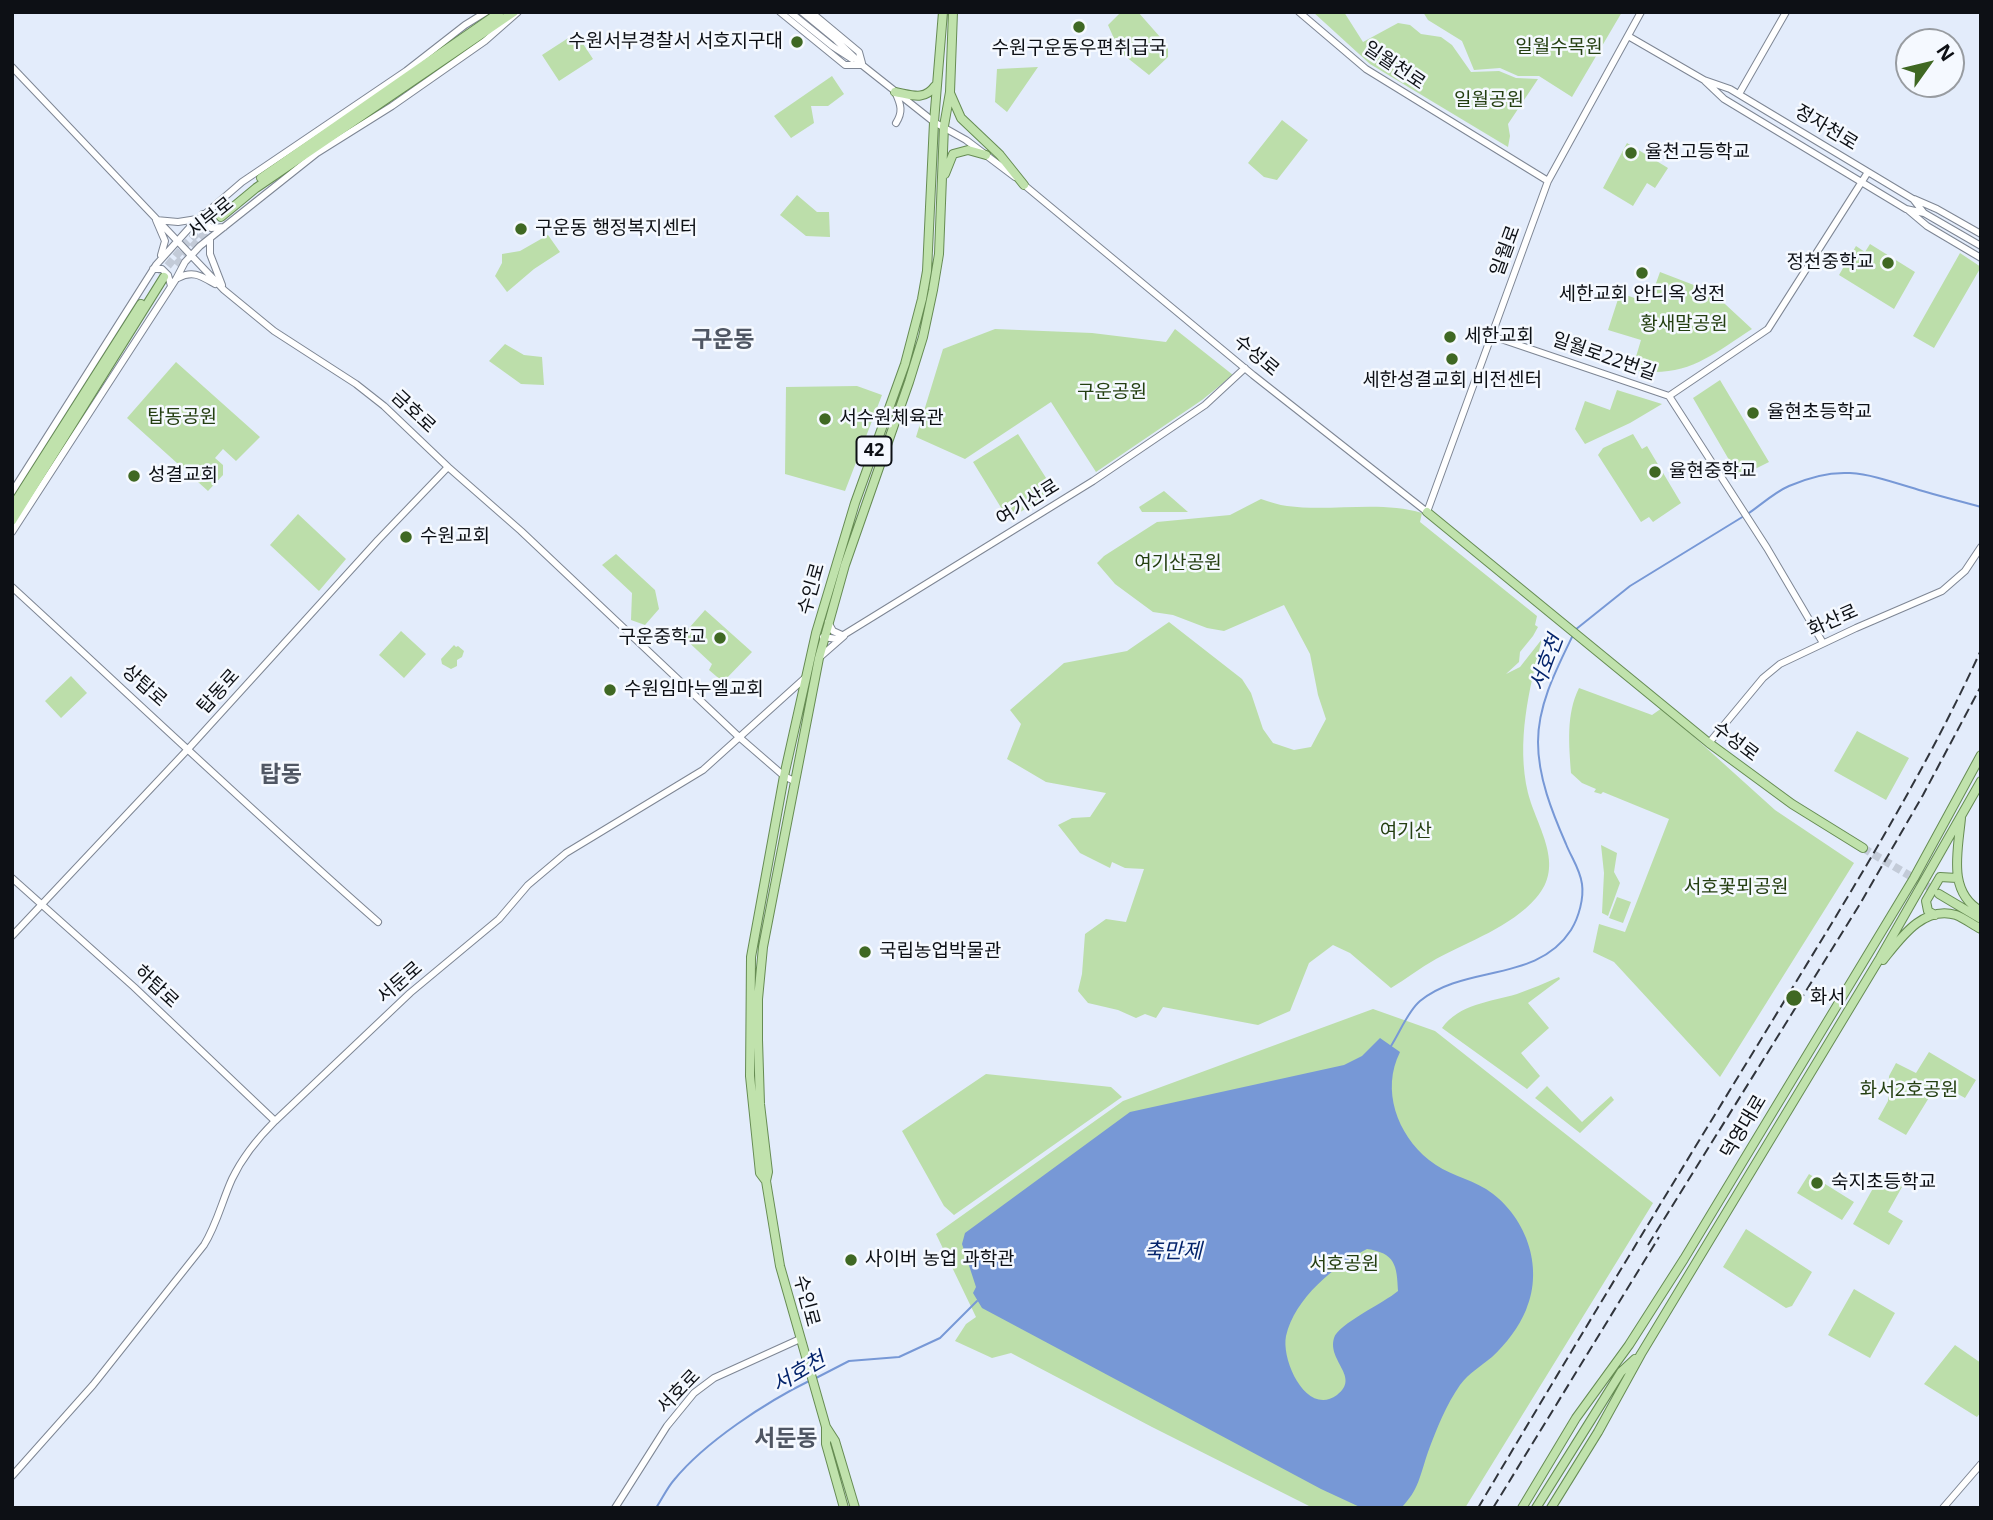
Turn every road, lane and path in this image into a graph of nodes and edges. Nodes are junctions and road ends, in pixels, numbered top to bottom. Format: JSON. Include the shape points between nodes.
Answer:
{"nodes":[{"id":1,"x":486,"y":12,"type":"edge"},
{"id":2,"x":500,"y":12,"type":"edge"},
{"id":3,"x":516,"y":12,"type":"edge"},
{"id":4,"x":780,"y":12,"type":"edge"},
{"id":5,"x":790,"y":12,"type":"edge"},
{"id":6,"x":802,"y":12,"type":"edge"},
{"id":7,"x":811,"y":12,"type":"edge"},
{"id":8,"x":943,"y":12,"type":"edge"},
{"id":9,"x":953,"y":12,"type":"edge"},
{"id":10,"x":1299,"y":12,"type":"edge"},
{"id":11,"x":1641,"y":12,"type":"edge"},
{"id":12,"x":1786,"y":12,"type":"edge"},
{"id":13,"x":1628,"y":36,"type":"junction"},
{"id":14,"x":862,"y":65,"type":"junction"},
{"id":15,"x":12,"y":67,"type":"edge"},
{"id":16,"x":1704,"y":80,"type":"junction"},
{"id":17,"x":937,"y":83,"type":"junction"},
{"id":18,"x":895,"y":92,"type":"junction"},
{"id":19,"x":950,"y":92,"type":"junction"},
{"id":20,"x":1739,"y":94,"type":"junction"},
{"id":21,"x":934,"y":122,"type":"junction"},
{"id":22,"x":895,"y":123,"type":"dead end"},
{"id":23,"x":944,"y":126,"type":"junction"},
{"id":24,"x":986,"y":155,"type":"junction"},
{"id":25,"x":1868,"y":172,"type":"junction"},
{"id":26,"x":1548,"y":181,"type":"junction"},
{"id":27,"x":1862,"y":182,"type":"junction"},
{"id":28,"x":942,"y":183,"type":"junction"},
{"id":29,"x":1024,"y":185,"type":"junction"},
{"id":30,"x":1913,"y":199,"type":"junction"},
{"id":31,"x":1906,"y":209,"type":"junction"},
{"id":32,"x":1924,"y":213,"type":"junction"},
{"id":33,"x":201,"y":216,"type":"junction"},
{"id":34,"x":156,"y":219,"type":"junction"},
{"id":35,"x":224,"y":227,"type":"junction"},
{"id":36,"x":1981,"y":233,"type":"edge"},
{"id":37,"x":210,"y":239,"type":"junction"},
{"id":38,"x":177,"y":242,"type":"junction"},
{"id":39,"x":1981,"y":246,"type":"edge"},
{"id":40,"x":191,"y":256,"type":"junction"},
{"id":41,"x":1981,"y":258,"type":"edge"},
{"id":42,"x":158,"y":272,"type":"junction"},
{"id":43,"x":176,"y":279,"type":"junction"},
{"id":44,"x":171,"y":286,"type":"junction"},
{"id":45,"x":224,"y":290,"type":"junction"},
{"id":46,"x":1492,"y":336,"type":"junction"},
{"id":47,"x":1245,"y":368,"type":"junction"},
{"id":48,"x":1670,"y":396,"type":"junction"},
{"id":49,"x":448,"y":467,"type":"junction"},
{"id":50,"x":12,"y":492,"type":"edge"},
{"id":51,"x":12,"y":507,"type":"edge"},
{"id":52,"x":1427,"y":512,"type":"junction"},
{"id":53,"x":12,"y":521,"type":"edge"},
{"id":54,"x":12,"y":532,"type":"edge"},
{"id":55,"x":1981,"y":547,"type":"edge"},
{"id":56,"x":12,"y":587,"type":"edge"},
{"id":57,"x":828,"y":622,"type":"junction"},
{"id":58,"x":820,"y":635,"type":"junction"},
{"id":59,"x":844,"y":635,"type":"junction"},
{"id":60,"x":1823,"y":643,"type":"junction"},
{"id":61,"x":819,"y":658,"type":"junction"},
{"id":62,"x":805,"y":677,"type":"junction"},
{"id":63,"x":739,"y":737,"type":"junction"},
{"id":64,"x":1709,"y":743,"type":"junction"},
{"id":65,"x":189,"y":748,"type":"junction"},
{"id":66,"x":1981,"y":755,"type":"edge"},
{"id":67,"x":784,"y":776,"type":"junction"},
{"id":68,"x":794,"y":780,"type":"junction"},
{"id":69,"x":1981,"y":781,"type":"edge"},
{"id":70,"x":1962,"y":814,"type":"junction"},
{"id":71,"x":1863,"y":848,"type":"tunnel mouth"},
{"id":72,"x":12,"y":878,"type":"edge"},
{"id":73,"x":1957,"y":878,"type":"junction"},
{"id":74,"x":1939,"y":894,"type":"tunnel mouth"},
{"id":75,"x":41,"y":904,"type":"junction"},
{"id":76,"x":1981,"y":911,"type":"edge"},
{"id":77,"x":1935,"y":915,"type":"junction"},
{"id":78,"x":1981,"y":919,"type":"edge"},
{"id":79,"x":378,"y":922,"type":"dead end"},
{"id":80,"x":1981,"y":929,"type":"edge"},
{"id":81,"x":12,"y":936,"type":"edge"},
{"id":82,"x":1873,"y":969,"type":"junction"},
{"id":83,"x":275,"y":1121,"type":"junction"},
{"id":84,"x":766,"y":1181,"type":"junction"},
{"id":85,"x":800,"y":1339,"type":"junction"},
{"id":86,"x":1629,"y":1345,"type":"junction"},
{"id":87,"x":1641,"y":1354,"type":"junction"},
{"id":88,"x":1621,"y":1372,"type":"junction"},
{"id":89,"x":826,"y":1427,"type":"junction"},
{"id":90,"x":1981,"y":1464,"type":"edge"},
{"id":91,"x":12,"y":1476,"type":"edge"},
{"id":92,"x":615,"y":1508,"type":"edge"},
{"id":93,"x":844,"y":1508,"type":"edge"},
{"id":94,"x":855,"y":1508,"type":"edge"},
{"id":95,"x":1522,"y":1508,"type":"edge"},
{"id":96,"x":1536,"y":1508,"type":"edge"},
{"id":97,"x":1551,"y":1508,"type":"edge"},
{"id":98,"x":1943,"y":1508,"type":"edge"}],
"edges":[{"from":1,"to":33,"type":"street","name":"서부로","via":[[242,182]]},
{"from":2,"to":3,"type":"main road","name":"서부로","via":[[252,184],[219,215]]},
{"from":3,"to":35,"type":"street","name":"서부로","via":[[485,41],[317,153]]},
{"from":4,"to":14,"type":"street","via":[[845,65]]},
{"from":5,"to":14,"type":"street"},
{"from":6,"to":14,"type":"street"},
{"from":7,"to":14,"type":"street","via":[[859,52]]},
{"from":8,"to":17,"type":"main road","name":"수인로","number":"42"},
{"from":9,"to":19,"type":"main road","name":"수인로"},
{"from":10,"to":26,"type":"street","name":"일월천로","via":[[1366,69]]},
{"from":11,"to":13,"type":"street","name":"일월로"},
{"from":12,"to":20,"type":"street"},
{"from":13,"to":16,"type":"street","name":"정자천로"},
{"from":13,"to":26,"type":"street","name":"일월로"},
{"from":14,"to":18,"type":"street","name":"수성로"},
{"from":15,"to":34,"type":"street","name":"금호로"},
{"from":16,"to":20,"type":"street","name":"정자천로"},
{"from":16,"to":27,"type":"street","name":"정자천로","via":[[1724,99]]},
{"from":17,"to":18,"type":"main road","via":[[922,97]]},
{"from":17,"to":21,"type":"main road","name":"수인로","number":"42"},
{"from":18,"to":21,"type":"street","name":"수성로"},
{"from":18,"to":22,"type":"street","via":[[901,106]]},
{"from":19,"to":23,"type":"main road","name":"수인로"},
{"from":19,"to":29,"type":"main road","via":[[961,118]]},
{"from":20,"to":25,"type":"street","name":"정자천로"},
{"from":21,"to":23,"type":"street","name":"수성로"},
{"from":21,"to":58,"type":"main road","name":"수인로","number":"42","via":[[922,299],[905,364],[855,503]]},
{"from":23,"to":24,"type":"street","name":"수성로"},
{"from":23,"to":28,"type":"main road","name":"수인로"},
{"from":24,"to":28,"type":"main road","via":[[968,150],[953,154]]},
{"from":24,"to":29,"type":"street","name":"수성로"},
{"from":25,"to":27,"type":"street"},
{"from":25,"to":30,"type":"street","name":"정자천로"},
{"from":26,"to":46,"type":"street","name":"일월로"},
{"from":27,"to":31,"type":"street","name":"정자천로"},
{"from":27,"to":48,"type":"street","via":[[1768,329]]},
{"from":28,"to":57,"type":"main road","name":"수인로","via":[[939,254],[923,337]]},
{"from":29,"to":47,"type":"street","name":"수성로"},
{"from":30,"to":32,"type":"street","name":"정자천로"},
{"from":30,"to":36,"type":"street"},
{"from":31,"to":32,"type":"street","name":"정자천로"},
{"from":31,"to":41,"type":"street"},
{"from":32,"to":39,"type":"street","name":"정자천로"},
{"from":33,"to":34,"type":"street","via":[[178,222]]},
{"from":33,"to":35,"type":"street","via":[[211,228]]},
{"from":33,"to":38,"type":"street","name":"서부로"},
{"from":34,"to":38,"type":"street","name":"금호로"},
{"from":34,"to":42,"type":"street","via":[[165,241]]},
{"from":35,"to":37,"type":"street","name":"서부로"},
{"from":37,"to":40,"type":"street","name":"서부로"},
{"from":37,"to":45,"type":"street","via":[[210,254]]},
{"from":38,"to":40,"type":"street","name":"금호로"},
{"from":38,"to":42,"type":"street","name":"서부로"},
{"from":40,"to":43,"type":"street","name":"서부로"},
{"from":40,"to":45,"type":"street","name":"금호로"},
{"from":42,"to":44,"type":"street","via":[[162,269],[168,275]]},
{"from":42,"to":50,"type":"street","name":"서부로"},
{"from":42,"to":51,"type":"main road","name":"서부로"},
{"from":42,"to":53,"type":"main road","name":"서부로"},
{"from":43,"to":44,"type":"street","name":"서부로"},
{"from":43,"to":45,"type":"street","via":[[192,273]]},
{"from":44,"to":54,"type":"street","name":"서부로"},
{"from":45,"to":49,"type":"street","name":"금호로","via":[[274,331],[384,406]]},
{"from":46,"to":48,"type":"street","name":"일월로22번길"},
{"from":46,"to":52,"type":"street","name":"일월로"},
{"from":47,"to":52,"type":"street","name":"수성로"},
{"from":47,"to":59,"type":"street","name":"여기산로","via":[[1205,405],[1093,481]]},
{"from":48,"to":60,"type":"street","name":"일월로22번길"},
{"from":49,"to":63,"type":"street","name":"금호로"},
{"from":49,"to":65,"type":"street","name":"탑동로"},
{"from":52,"to":64,"type":"main road","name":"수성로"},
{"from":55,"to":60,"type":"street","name":"화산로","via":[[1965,571],[1942,591]]},
{"from":56,"to":65,"type":"street","name":"상탑로"},
{"from":57,"to":58,"type":"main road","name":"수인로"},
{"from":57,"to":59,"type":"street","via":[[833,631]]},
{"from":58,"to":59,"type":"street","name":"여기산로","via":[[837,639]]},
{"from":58,"to":61,"type":"main road","name":"수인로"},
{"from":58,"to":62,"type":"main road","name":"수인로","number":"42"},
{"from":59,"to":61,"type":"street"},
{"from":60,"to":64,"type":"street","name":"화산로","via":[[1772,670]]},
{"from":61,"to":68,"type":"main road","name":"수인로"},
{"from":62,"to":63,"type":"street","name":"서둔로"},
{"from":62,"to":67,"type":"main road","name":"수인로","number":"42"},
{"from":63,"to":67,"type":"street","name":"금호로"},
{"from":63,"to":83,"type":"street","name":"서둔로","via":[[703,770],[566,853]]},
{"from":64,"to":71,"type":"main road","name":"수성로","via":[[1792,804]]},
{"from":65,"to":75,"type":"street","name":"탑동로"},
{"from":65,"to":79,"type":"street","name":"상탑로"},
{"from":66,"to":86,"type":"main road","name":"덕영대로","via":[[1913,878]]},
{"from":67,"to":68,"type":"street","name":"금호로"},
{"from":67,"to":84,"type":"main road","name":"수인로","number":"42","via":[[749,991],[750,1076],[760,1172]]},
{"from":68,"to":84,"type":"main road","name":"수인로","via":[[769,909],[758,999]]},
{"from":69,"to":70,"type":"main road","name":"덕영대로"},
{"from":70,"to":73,"type":"main road"},
{"from":70,"to":82,"type":"main road","name":"덕영대로"},
{"from":72,"to":75,"type":"street","name":"하탑로"},
{"from":73,"to":76,"type":"main road","via":[[1966,900]]},
{"from":73,"to":77,"type":"main road","via":[[1940,877],[1926,901],[1928,911]]},
{"from":74,"to":78,"type":"main road"},
{"from":75,"to":81,"type":"street","name":"탑동로"},
{"from":75,"to":83,"type":"street","name":"하탑로"},
{"from":77,"to":80,"type":"main road","via":[[1954,914]]},
{"from":77,"to":82,"type":"main road","via":[[1917,922]]},
{"from":82,"to":87,"type":"main road","name":"덕영대로"},
{"from":83,"to":91,"type":"street","name":"서둔로","via":[[254,1143],[232,1178],[204,1245],[93,1385]]},
{"from":84,"to":85,"type":"main road","name":"수인로","via":[[780,1266]]},
{"from":85,"to":89,"type":"main road","name":"수인로"},
{"from":85,"to":92,"type":"street","name":"서호로","via":[[715,1378],[694,1393],[667,1426]]},
{"from":86,"to":88,"type":"main road"},
{"from":86,"to":95,"type":"main road","name":"덕영대로","via":[[1576,1418]]},
{"from":87,"to":88,"type":"main road"},
{"from":87,"to":97,"type":"main road","name":"덕영대로"},
{"from":88,"to":96,"type":"main road"},
{"from":89,"to":93,"type":"main road","name":"수인로","via":[[826,1444]]},
{"from":89,"to":94,"type":"main road","name":"수인로","via":[[835,1441]]},
{"from":90,"to":98,"type":"street"}]}
